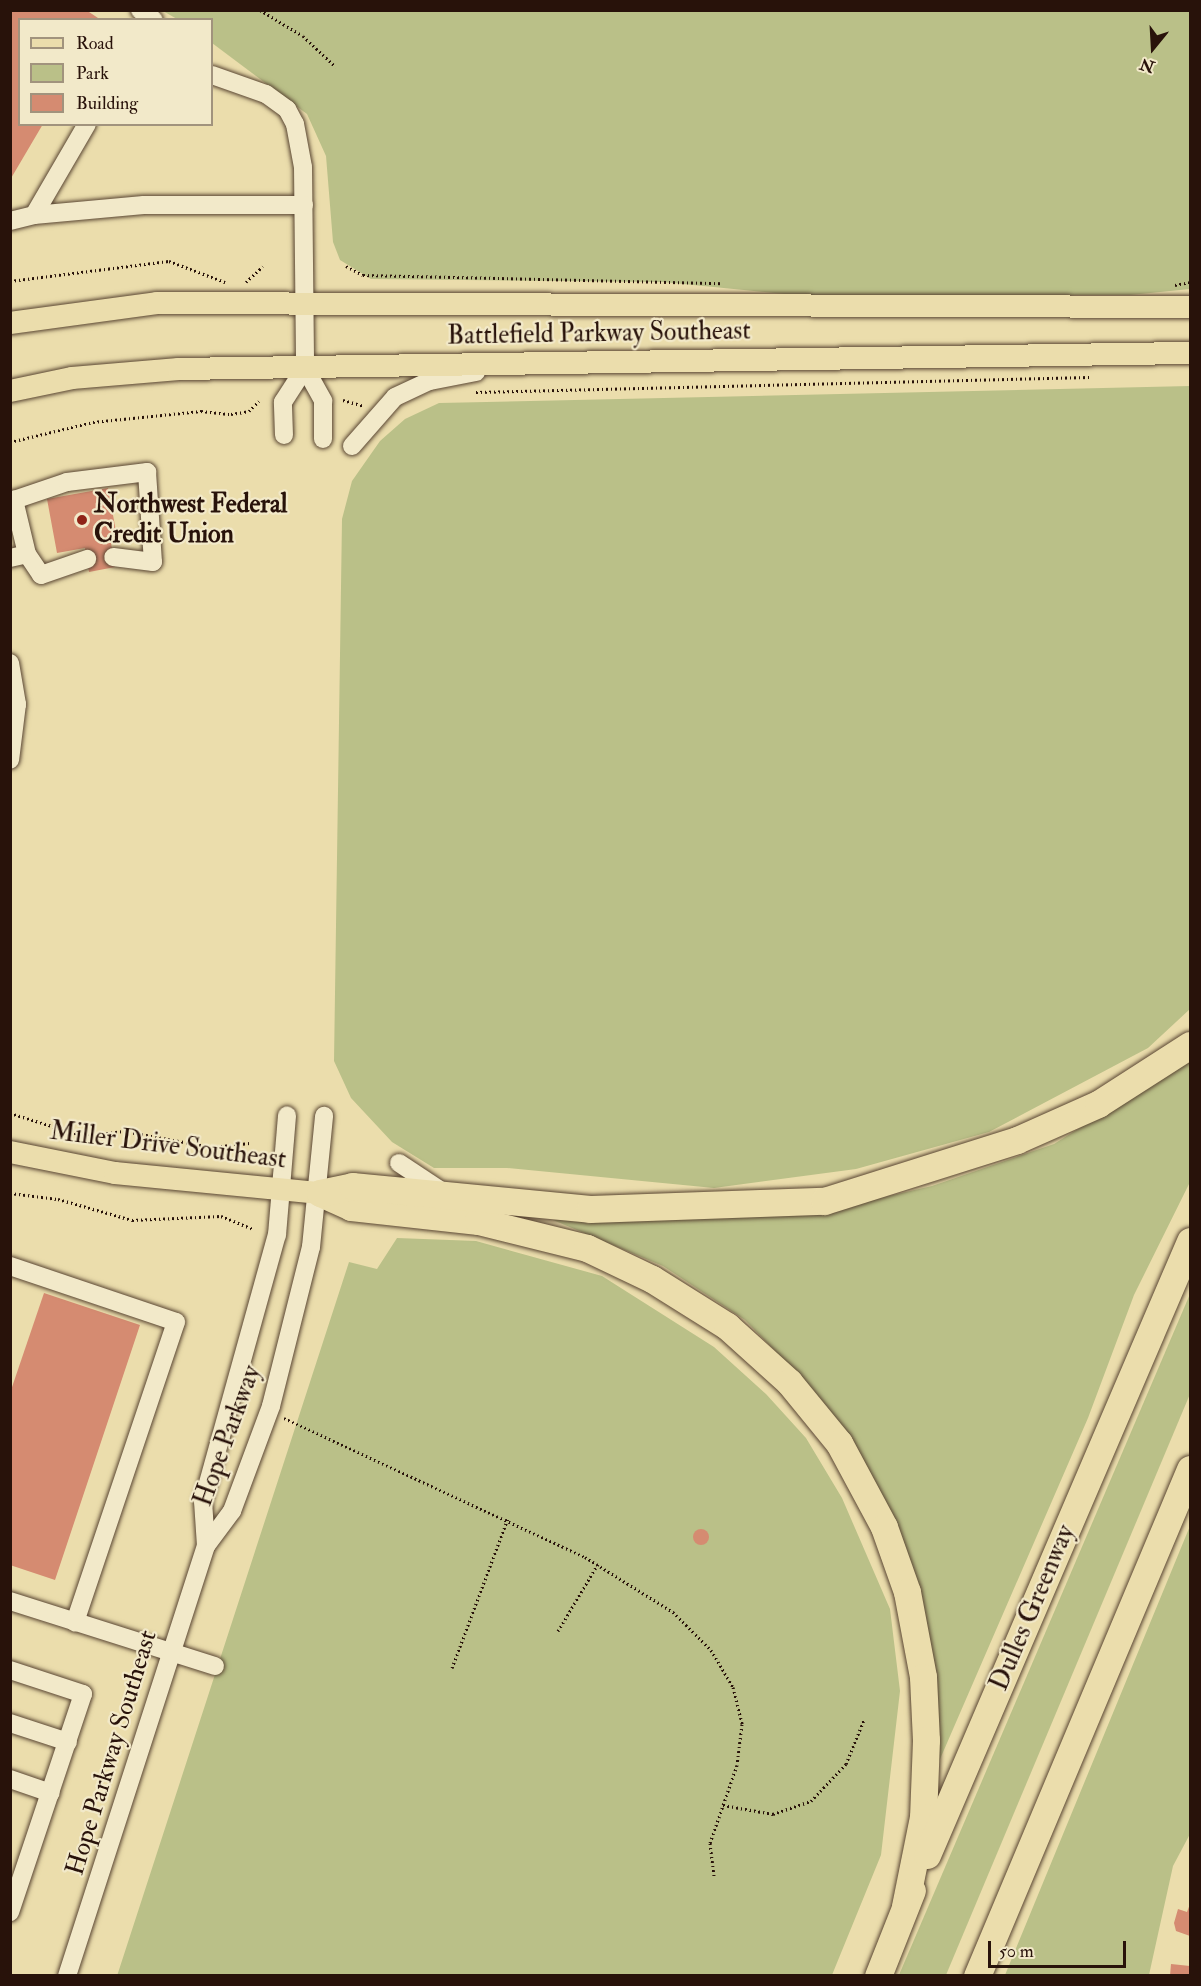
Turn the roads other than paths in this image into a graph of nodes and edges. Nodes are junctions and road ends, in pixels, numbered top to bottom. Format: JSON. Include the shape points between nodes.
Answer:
{"nodes":[{"id":1,"x":213,"y":75,"type":"edge"},
{"id":2,"x":86,"y":126,"type":"edge"},
{"id":3,"x":304,"y":206,"type":"junction"},
{"id":4,"x":34,"y":215,"type":"junction"},
{"id":5,"x":10,"y":221,"type":"edge"},
{"id":6,"x":305,"y":302,"type":"junction"},
{"id":7,"x":1191,"y":307,"type":"edge"},
{"id":8,"x":10,"y":323,"type":"edge"},
{"id":9,"x":1191,"y":353,"type":"edge"},
{"id":10,"x":516,"y":365,"type":"junction"},
{"id":11,"x":305,"y":368,"type":"junction"},
{"id":12,"x":10,"y":391,"type":"edge"},
{"id":13,"x":284,"y":435,"type":"dead end"},
{"id":14,"x":323,"y":439,"type":"dead end"},
{"id":15,"x":352,"y":446,"type":"dead end"},
{"id":16,"x":19,"y":556,"type":"edge"},
{"id":17,"x":113,"y":557,"type":"dead end"},
{"id":18,"x":87,"y":560,"type":"dead end"},
{"id":19,"x":10,"y":663,"type":"edge"},
{"id":20,"x":10,"y":760,"type":"edge"},
{"id":21,"x":1191,"y":1045,"type":"edge"},
{"id":22,"x":287,"y":1115,"type":"dead end"},
{"id":23,"x":324,"y":1116,"type":"dead end"},
{"id":24,"x":10,"y":1152,"type":"edge"},
{"id":25,"x":399,"y":1163,"type":"dead end"},
{"id":26,"x":284,"y":1189,"type":"junction"},
{"id":27,"x":320,"y":1193,"type":"junction"},
{"id":28,"x":456,"y":1196,"type":"junction"},
{"id":29,"x":1191,"y":1241,"type":"edge"},
{"id":30,"x":10,"y":1266,"type":"edge"},
{"id":31,"x":1191,"y":1469,"type":"edge"},
{"id":32,"x":206,"y":1546,"type":"junction"},
{"id":33,"x":10,"y":1601,"type":"edge"},
{"id":34,"x":75,"y":1622,"type":"junction"},
{"id":35,"x":170,"y":1652,"type":"junction"},
{"id":36,"x":215,"y":1666,"type":"dead end"},
{"id":37,"x":10,"y":1670,"type":"edge"},
{"id":38,"x":10,"y":1723,"type":"edge"},
{"id":39,"x":68,"y":1743,"type":"junction"},
{"id":40,"x":10,"y":1779,"type":"edge"},
{"id":41,"x":51,"y":1793,"type":"junction"},
{"id":42,"x":905,"y":1906,"type":"junction"},
{"id":43,"x":10,"y":1912,"type":"edge"},
{"id":44,"x":68,"y":1976,"type":"edge"},
{"id":45,"x":878,"y":1976,"type":"edge"},
{"id":46,"x":977,"y":1976,"type":"edge"}],
"edges":[{"from":1,"to":3,"type":"street","via":[[266,94],[287,109],[303,167]]},
{"from":2,"to":4,"type":"street"},
{"from":3,"to":4,"type":"street","via":[[144,205]]},
{"from":3,"to":6,"type":"street"},
{"from":4,"to":5,"type":"street"},
{"from":6,"to":7,"type":"main road","name":"Battlefield Parkway Southeast"},
{"from":6,"to":8,"type":"main road","name":"Battlefield Parkway Southeast","via":[[157,303]]},
{"from":6,"to":11,"type":"street"},
{"from":9,"to":10,"type":"main road","name":"Battlefield Parkway Southeast"},
{"from":10,"to":11,"type":"main road","name":"Battlefield Parkway Southeast"},
{"from":10,"to":15,"type":"street","via":[[412,388],[381,409]]},
{"from":11,"to":12,"type":"main road","name":"Battlefield Parkway Southeast","via":[[120,373]]},
{"from":11,"to":13,"type":"street","via":[[283,402]]},
{"from":11,"to":14,"type":"street","via":[[322,401]]},
{"from":16,"to":17,"type":"street","via":[[14,500],[68,482],[147,471],[153,562]]},
{"from":16,"to":18,"type":"street","via":[[41,574]]},
{"from":19,"to":20,"type":"street","via":[[17,705]]},
{"from":21,"to":28,"type":"highway","via":[[1098,1104],[1017,1140],[824,1201],[590,1209]]},
{"from":22,"to":26,"type":"street","name":"Hope Parkway"},
{"from":23,"to":27,"type":"street","name":"Hope Parkway"},
{"from":24,"to":26,"type":"main road","name":"Miller Drive Southeast","via":[[115,1173]]},
{"from":25,"to":28,"type":"street"},
{"from":26,"to":27,"type":"main road","name":"Miller Drive Southeast"},
{"from":26,"to":32,"type":"street","name":"Hope Parkway","via":[[265,1293],[203,1501]]},
{"from":27,"to":28,"type":"highway","via":[[352,1186]]},
{"from":27,"to":32,"type":"street","name":"Hope Parkway","via":[[299,1306],[269,1410],[232,1511]]},
{"from":27,"to":42,"type":"highway","via":[[351,1207],[478,1221],[586,1248],[652,1279],[726,1326],[796,1391],[839,1443],[884,1527],[907,1592],[923,1677],[923,1817]]},
{"from":29,"to":42,"type":"highway","name":"Dulles Greenway"},
{"from":30,"to":34,"type":"street","via":[[176,1322]]},
{"from":31,"to":46,"type":"highway"},
{"from":32,"to":35,"type":"street","name":"Hope Parkway Southeast"},
{"from":33,"to":34,"type":"street"},
{"from":34,"to":35,"type":"street"},
{"from":35,"to":36,"type":"street"},
{"from":35,"to":44,"type":"street","name":"Hope Parkway Southeast"},
{"from":37,"to":39,"type":"street","via":[[83,1694]]},
{"from":38,"to":39,"type":"street"},
{"from":39,"to":41,"type":"street"},
{"from":40,"to":41,"type":"street"},
{"from":41,"to":43,"type":"street"},
{"from":42,"to":45,"type":"highway","name":"Dulles Greenway"}]}
